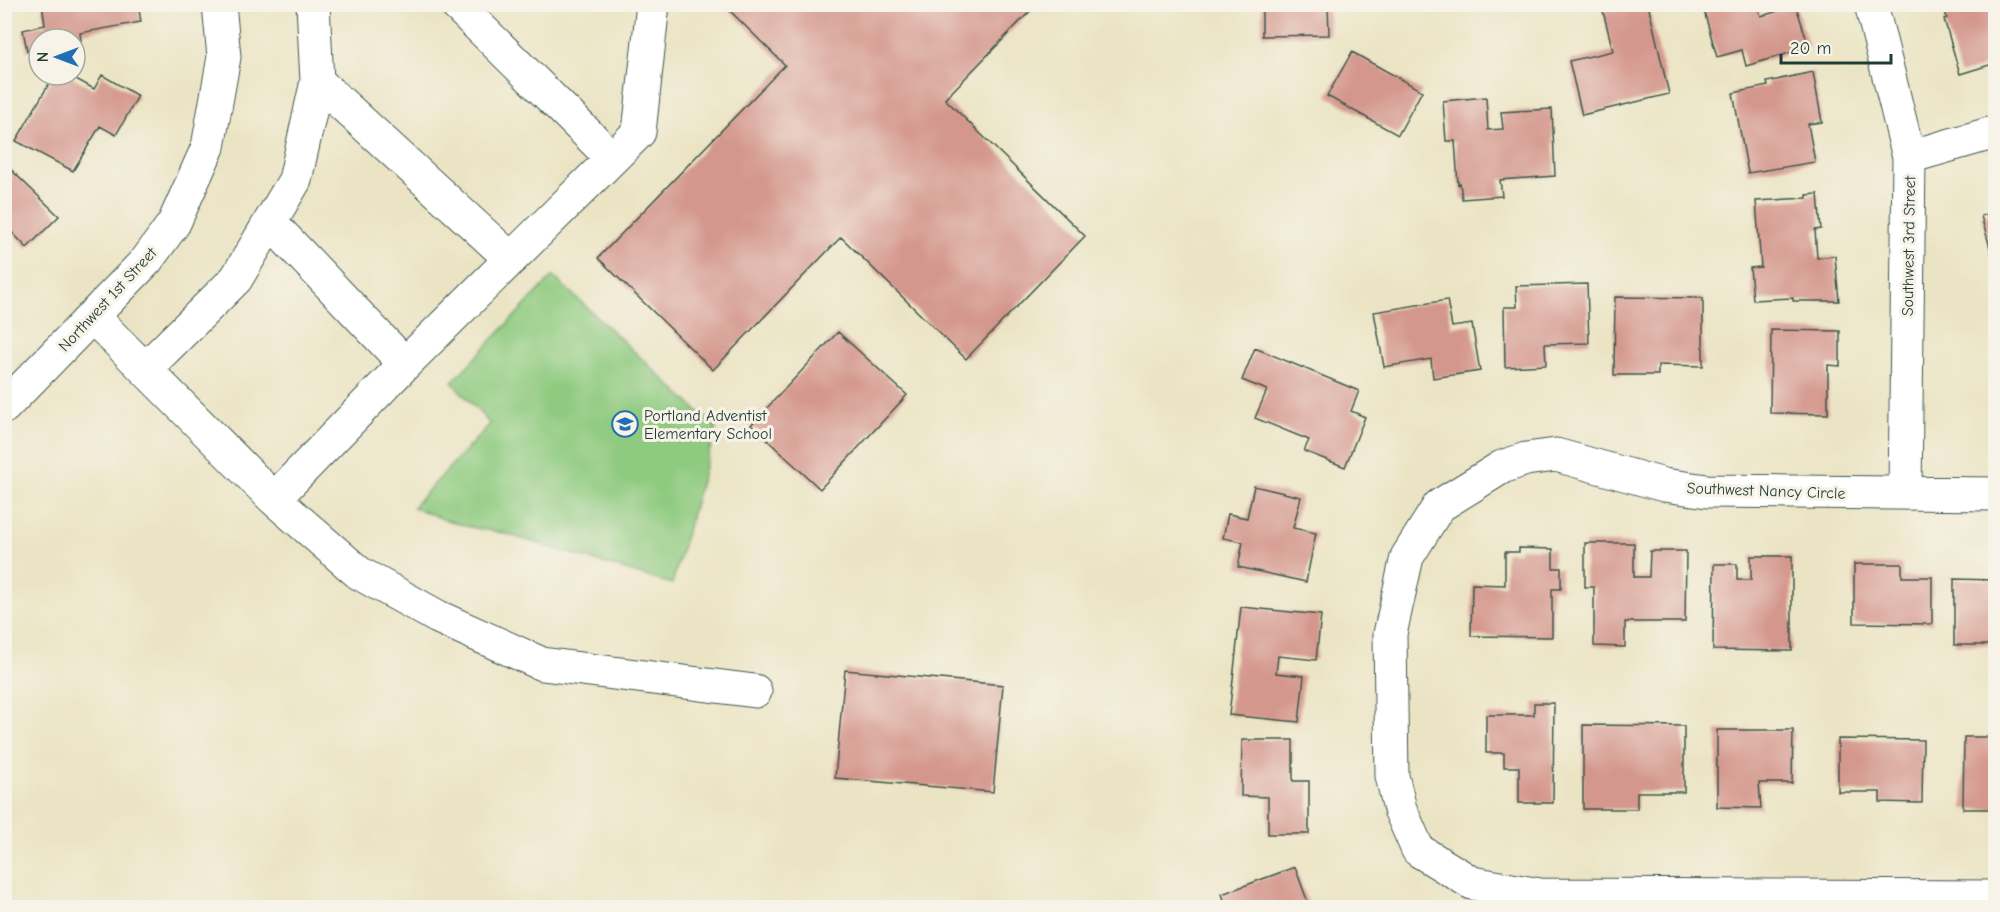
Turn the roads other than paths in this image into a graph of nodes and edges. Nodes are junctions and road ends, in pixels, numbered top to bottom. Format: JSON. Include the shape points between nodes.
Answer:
{"nodes":[{"id":1,"x":219,"y":4,"type":"edge"},
{"id":2,"x":314,"y":4,"type":"edge"},
{"id":3,"x":456,"y":4,"type":"edge"},
{"id":4,"x":653,"y":4,"type":"edge"},
{"id":5,"x":1870,"y":4,"type":"edge"},
{"id":6,"x":317,"y":81,"type":"junction"},
{"id":7,"x":1995,"y":132,"type":"edge"},
{"id":8,"x":1909,"y":157,"type":"junction"},
{"id":9,"x":612,"y":158,"type":"junction"},
{"id":10,"x":270,"y":222,"type":"junction"},
{"id":11,"x":511,"y":259,"type":"junction"},
{"id":12,"x":92,"y":316,"type":"junction"},
{"id":13,"x":405,"y":364,"type":"junction"},
{"id":14,"x":145,"y":369,"type":"junction"},
{"id":15,"x":4,"y":407,"type":"edge"},
{"id":16,"x":1905,"y":493,"type":"junction"},
{"id":17,"x":1995,"y":494,"type":"edge"},
{"id":18,"x":274,"y":499,"type":"junction"},
{"id":19,"x":755,"y":691,"type":"dead end"},
{"id":20,"x":1995,"y":897,"type":"edge"}],
"edges":[{"from":1,"to":12,"type":"street","name":"Northwest 1st Street","via":[[224,57],[208,147],[174,223],[147,260]]},
{"from":2,"to":6,"type":"street"},
{"from":3,"to":9,"type":"street"},
{"from":4,"to":9,"type":"street","via":[[639,132]]},
{"from":5,"to":8,"type":"street","name":"Southwest 3rd Street"},
{"from":6,"to":10,"type":"street","via":[[295,180]]},
{"from":6,"to":11,"type":"street"},
{"from":7,"to":8,"type":"street"},
{"from":8,"to":16,"type":"street","name":"Southwest 3rd Street"},
{"from":9,"to":11,"type":"street"},
{"from":10,"to":13,"type":"street"},
{"from":10,"to":14,"type":"street","via":[[236,279]]},
{"from":11,"to":13,"type":"street"},
{"from":12,"to":14,"type":"street"},
{"from":12,"to":15,"type":"street","name":"Northwest 1st Street"},
{"from":13,"to":18,"type":"street"},
{"from":14,"to":18,"type":"street"},
{"from":16,"to":17,"type":"street","name":"Southwest Nancy Circle"},
{"from":16,"to":20,"type":"street","name":"Southwest Nancy Circle","via":[[1707,490],[1664,485],[1556,455],[1502,467],[1439,506],[1407,557],[1390,634],[1392,776],[1400,809],[1418,850],[1472,883],[1540,895]]},
{"from":18,"to":19,"type":"street","via":[[359,573],[438,617],[542,664]]}]}
